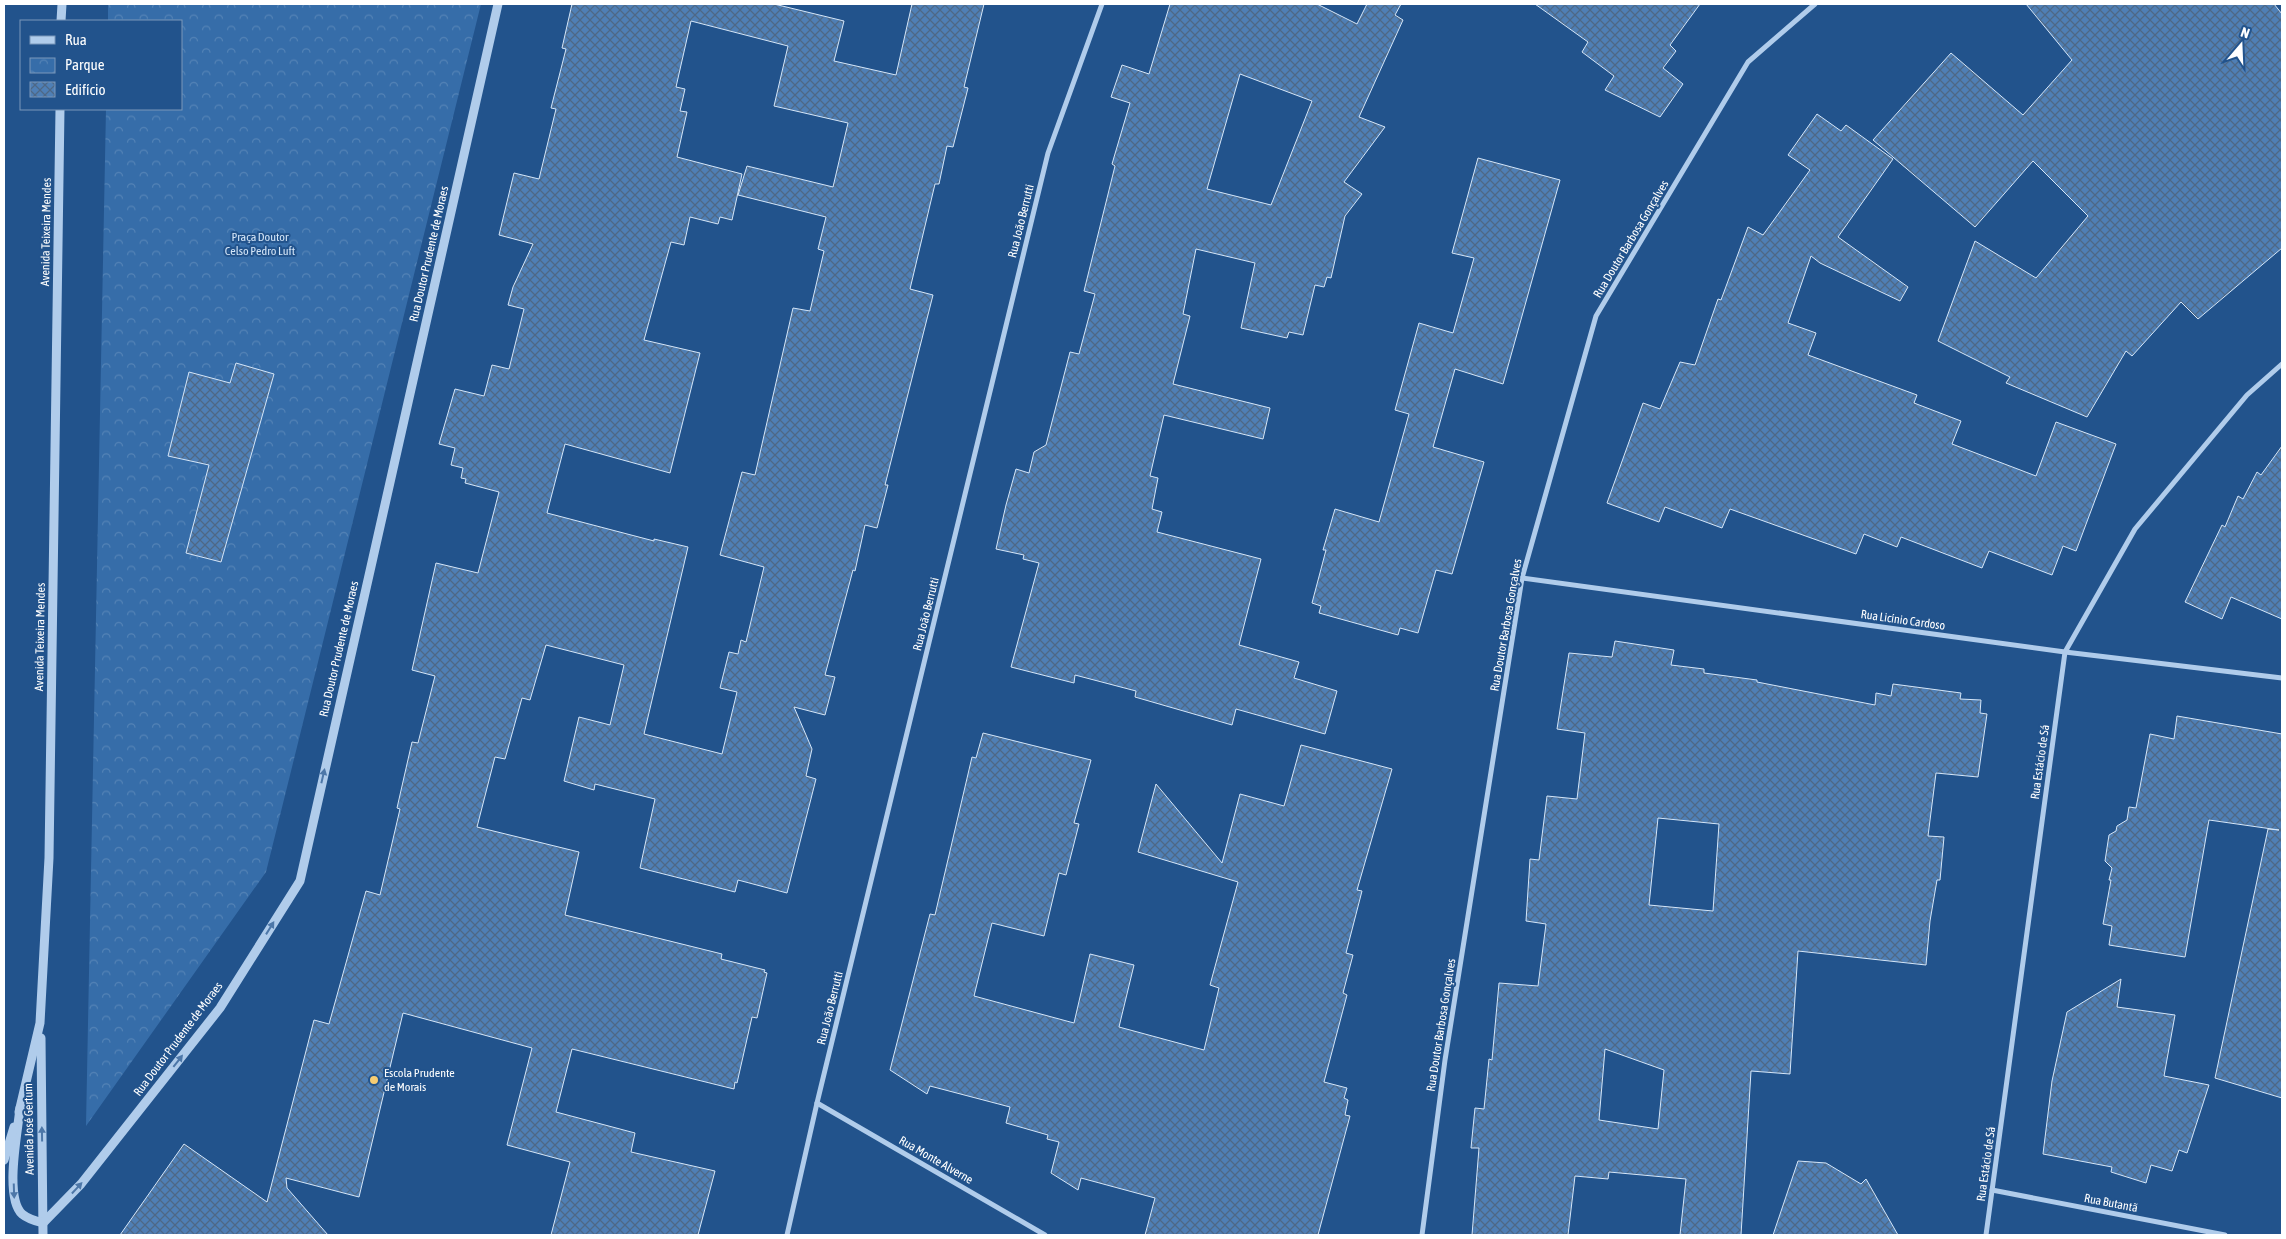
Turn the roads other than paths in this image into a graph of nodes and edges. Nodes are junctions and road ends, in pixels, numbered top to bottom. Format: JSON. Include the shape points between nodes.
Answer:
{"nodes":[{"id":1,"x":62,"y":4,"type":"edge"},
{"id":2,"x":498,"y":4,"type":"edge"},
{"id":3,"x":1102,"y":4,"type":"edge"},
{"id":4,"x":1815,"y":4,"type":"edge"},
{"id":5,"x":62,"y":20,"type":"edge"},
{"id":6,"x":60,"y":110,"type":"edge"},
{"id":7,"x":2282,"y":364,"type":"edge"},
{"id":8,"x":1522,"y":578,"type":"junction"},
{"id":9,"x":2066,"y":652,"type":"junction"},
{"id":10,"x":2282,"y":678,"type":"edge"},
{"id":11,"x":40,"y":1023,"type":"junction"},
{"id":12,"x":817,"y":1103,"type":"junction"},
{"id":13,"x":20,"y":1108,"type":"junction"},
{"id":14,"x":4,"y":1160,"type":"edge"},
{"id":15,"x":1992,"y":1190,"type":"junction"},
{"id":16,"x":43,"y":1223,"type":"junction"},
{"id":17,"x":44,"y":1235,"type":"edge"},
{"id":18,"x":787,"y":1235,"type":"edge"},
{"id":19,"x":1044,"y":1235,"type":"edge"},
{"id":20,"x":1422,"y":1235,"type":"edge"},
{"id":21,"x":1986,"y":1235,"type":"edge"},
{"id":22,"x":2225,"y":1235,"type":"edge"}],
"edges":[{"from":1,"to":5,"type":"street"},
{"from":16,"to":2,"type":"street","name":"Rua Doutor Prudente de Moraes","one_way":true,"via":[[81,1184],[220,1008],[300,881]]},
{"from":3,"to":12,"type":"street","name":"Rua João Berrutti","via":[[1048,153]]},
{"from":4,"to":8,"type":"street","name":"Rua Doutor Barbosa Gonçalves","via":[[1748,62],[1596,316]]},
{"from":6,"to":11,"type":"street","name":"Avenida Teixeira Mendes","via":[[49,858]]},
{"from":7,"to":9,"type":"street","name":"Rua Estácio de Sá","via":[[2247,395],[2135,529]]},
{"from":8,"to":9,"type":"street","name":"Rua Licínio Cardoso"},
{"from":8,"to":20,"type":"street","name":"Rua Doutor Barbosa Gonçalves","via":[[1445,1060]]},
{"from":9,"to":10,"type":"street","name":"Rua Licínio Cardoso"},
{"from":9,"to":15,"type":"street","name":"Rua Estácio de Sá"},
{"from":11,"to":13,"type":"street","name":"Avenida Teixeira Mendes"},
{"from":16,"to":11,"type":"street","name":"Avenida José Gertum","one_way":true},
{"from":12,"to":18,"type":"street","name":"Rua João Berrutti"},
{"from":12,"to":19,"type":"street","name":"Rua Monte Alverne"},
{"from":13,"to":14,"type":"street","name":"Avenida Teixeira Mendes"},
{"from":13,"to":16,"type":"street","one_way":true,"via":[[14,1201],[30,1220]]},
{"from":15,"to":21,"type":"street","name":"Rua Estácio de Sá"},
{"from":15,"to":22,"type":"street","name":"Rua Butantã"},
{"from":16,"to":17,"type":"street","name":"Avenida José Gertum"}]}
